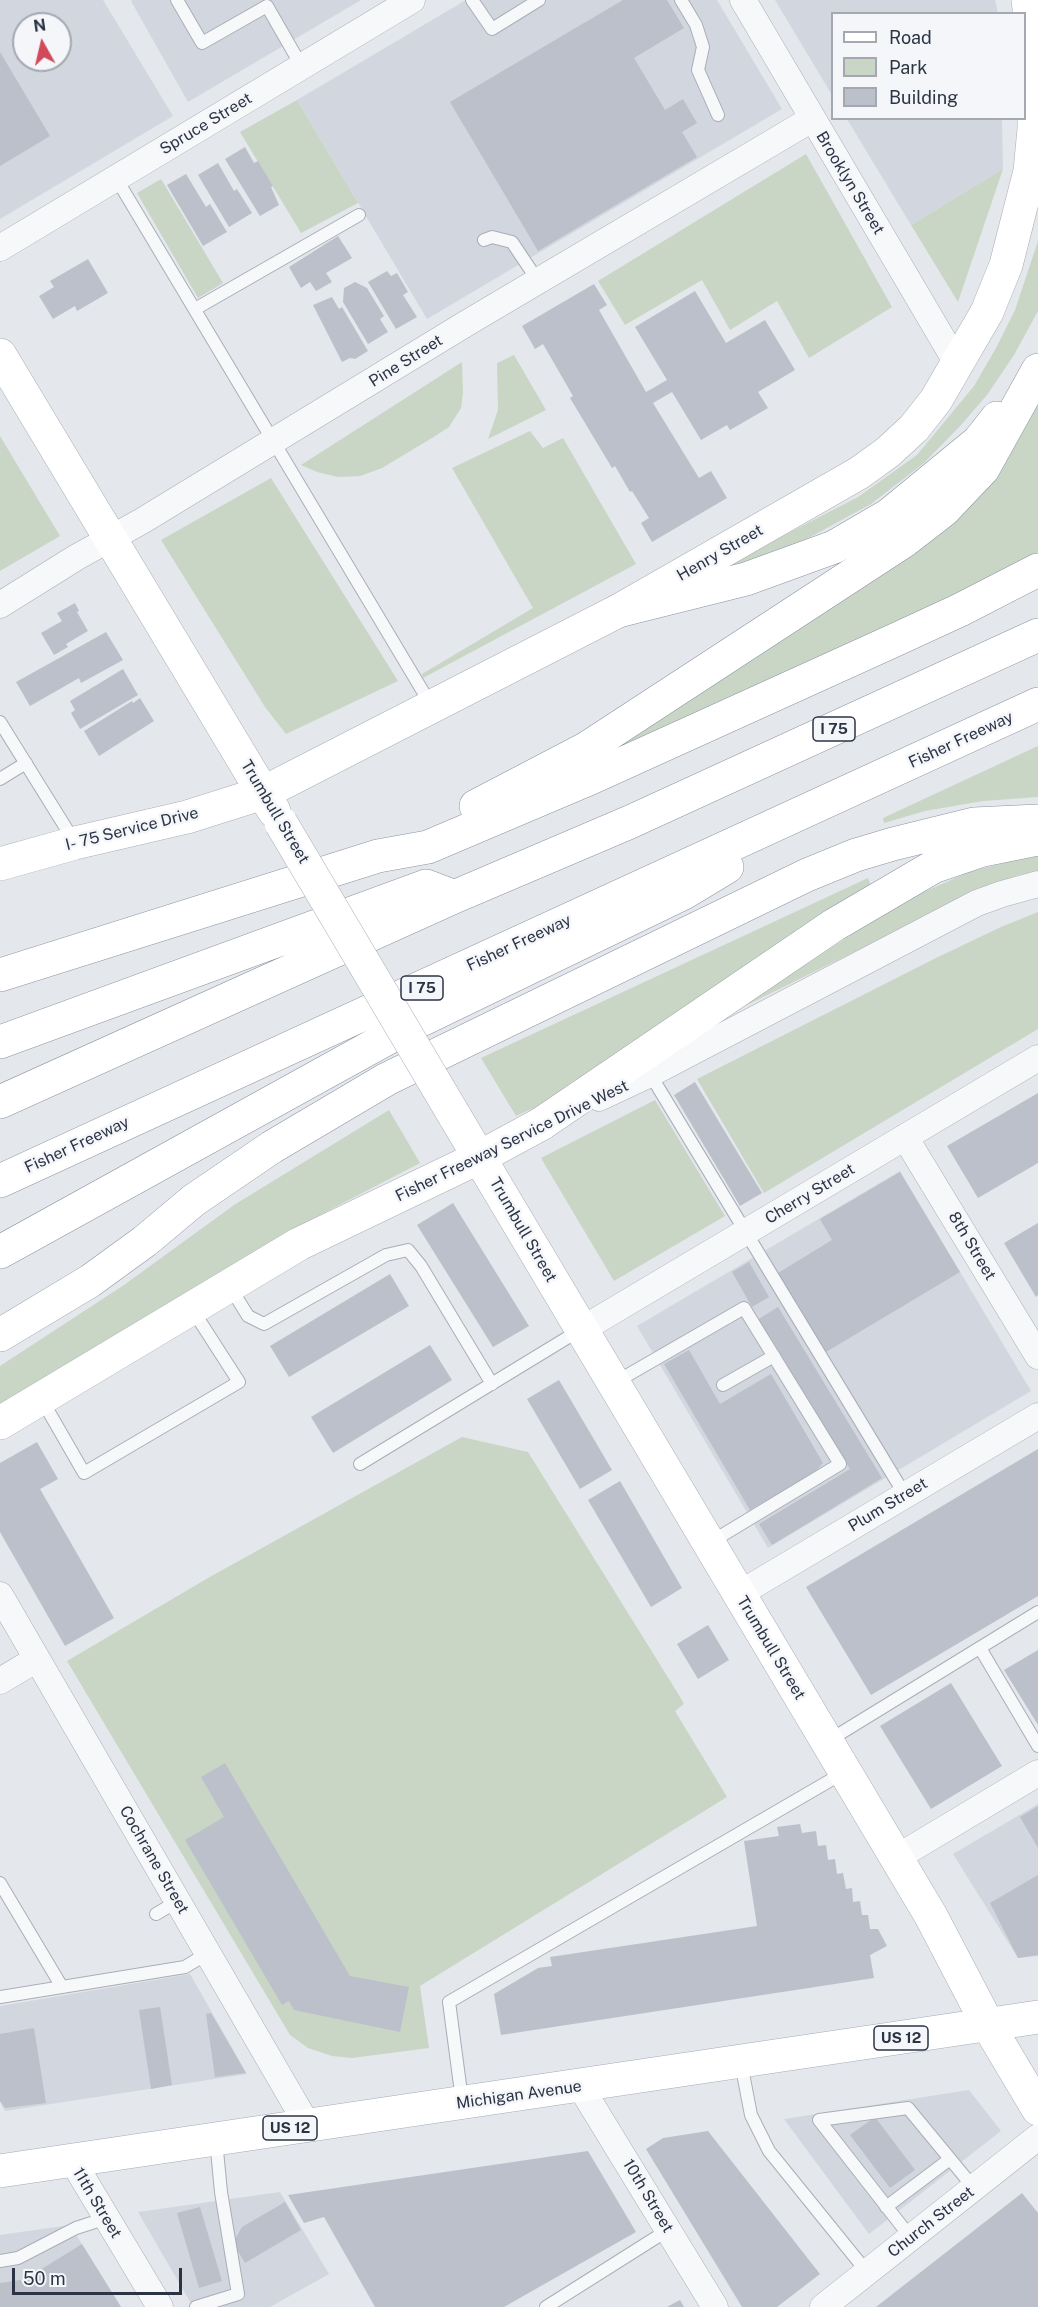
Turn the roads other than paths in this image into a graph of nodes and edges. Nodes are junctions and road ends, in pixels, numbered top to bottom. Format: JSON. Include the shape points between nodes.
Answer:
{"nodes":[{"id":1,"x":177,"y":0,"type":"edge"},
{"id":2,"x":412,"y":0,"type":"edge"},
{"id":3,"x":472,"y":0,"type":"edge"},
{"id":4,"x":539,"y":0,"type":"edge"},
{"id":5,"x":681,"y":0,"type":"edge"},
{"id":6,"x":743,"y":0,"type":"edge"},
{"id":7,"x":1028,"y":0,"type":"edge"},
{"id":8,"x":272,"y":3,"type":"edge"},
{"id":9,"x":302,"y":67,"type":"junction"},
{"id":10,"x":718,"y":115,"type":"dead end"},
{"id":11,"x":812,"y":119,"type":"junction"},
{"id":12,"x":116,"y":178,"type":"junction"},
{"id":13,"x":359,"y":215,"type":"dead end"},
{"id":14,"x":484,"y":240,"type":"dead end"},
{"id":15,"x":0,"y":248,"type":"edge"},
{"id":16,"x":538,"y":281,"type":"junction"},
{"id":17,"x":195,"y":309,"type":"junction"},
{"id":18,"x":0,"y":355,"type":"edge"},
{"id":19,"x":958,"y":365,"type":"junction"},
{"id":20,"x":1038,"y":369,"type":"edge"},
{"id":21,"x":275,"y":441,"type":"junction"},
{"id":22,"x":111,"y":539,"type":"junction"},
{"id":23,"x":1038,"y":570,"type":"edge"},
{"id":24,"x":0,"y":605,"type":"edge"},
{"id":25,"x":618,"y":611,"type":"junction"},
{"id":26,"x":1038,"y":635,"type":"edge"},
{"id":27,"x":1038,"y":704,"type":"edge"},
{"id":28,"x":432,"y":706,"type":"junction"},
{"id":29,"x":0,"y":722,"type":"edge"},
{"id":30,"x":26,"y":763,"type":"junction"},
{"id":31,"x":0,"y":779,"type":"edge"},
{"id":32,"x":263,"y":793,"type":"junction"},
{"id":33,"x":844,"y":794,"type":"junction"},
{"id":34,"x":1038,"y":821,"type":"edge"},
{"id":35,"x":1038,"y":839,"type":"edge"},
{"id":36,"x":75,"y":843,"type":"junction"},
{"id":37,"x":378,"y":856,"type":"junction"},
{"id":38,"x":0,"y":864,"type":"edge"},
{"id":39,"x":1038,"y":884,"type":"edge"},
{"id":40,"x":454,"y":897,"type":"junction"},
{"id":41,"x":0,"y":975,"type":"edge"},
{"id":42,"x":0,"y":1042,"type":"edge"},
{"id":43,"x":1038,"y":1058,"type":"edge"},
{"id":44,"x":650,"y":1074,"type":"junction"},
{"id":45,"x":0,"y":1102,"type":"edge"},
{"id":46,"x":541,"y":1124,"type":"junction"},
{"id":47,"x":905,"y":1137,"type":"junction"},
{"id":48,"x":480,"y":1157,"type":"junction"},
{"id":49,"x":0,"y":1181,"type":"edge"},
{"id":50,"x":746,"y":1232,"type":"junction"},
{"id":51,"x":0,"y":1252,"type":"edge"},
{"id":52,"x":229,"y":1286,"type":"junction"},
{"id":53,"x":192,"y":1308,"type":"junction"},
{"id":54,"x":581,"y":1330,"type":"junction"},
{"id":55,"x":0,"y":1335,"type":"edge"},
{"id":56,"x":774,"y":1356,"type":"junction"},
{"id":57,"x":1038,"y":1356,"type":"edge"},
{"id":58,"x":492,"y":1384,"type":"junction"},
{"id":59,"x":613,"y":1384,"type":"junction"},
{"id":60,"x":723,"y":1385,"type":"dead end"},
{"id":61,"x":41,"y":1398,"type":"junction"},
{"id":62,"x":1038,"y":1416,"type":"edge"},
{"id":63,"x":0,"y":1423,"type":"edge"},
{"id":64,"x":360,"y":1464,"type":"dead end"},
{"id":65,"x":905,"y":1495,"type":"junction"},
{"id":66,"x":709,"y":1544,"type":"junction"},
{"id":67,"x":739,"y":1594,"type":"junction"},
{"id":68,"x":0,"y":1595,"type":"edge"},
{"id":69,"x":1038,"y":1612,"type":"edge"},
{"id":70,"x":980,"y":1648,"type":"junction"},
{"id":71,"x":37,"y":1659,"type":"junction"},
{"id":72,"x":0,"y":1681,"type":"edge"},
{"id":73,"x":827,"y":1742,"type":"junction"},
{"id":74,"x":1038,"y":1746,"type":"edge"},
{"id":75,"x":844,"y":1772,"type":"junction"},
{"id":76,"x":1038,"y":1773,"type":"edge"},
{"id":77,"x":896,"y":1858,"type":"junction"},
{"id":78,"x":0,"y":1883,"type":"edge"},
{"id":79,"x":178,"y":1901,"type":"junction"},
{"id":80,"x":156,"y":1914,"type":"dead end"},
{"id":81,"x":208,"y":1953,"type":"junction"},
{"id":82,"x":62,"y":1987,"type":"junction"},
{"id":83,"x":0,"y":1997,"type":"edge"},
{"id":84,"x":1038,"y":2018,"type":"edge"},
{"id":85,"x":988,"y":2025,"type":"junction"},
{"id":86,"x":741,"y":2062,"type":"junction"},
{"id":87,"x":580,"y":2086,"type":"junction"},
{"id":88,"x":463,"y":2103,"type":"junction"},
{"id":89,"x":1038,"y":2109,"type":"edge"},
{"id":90,"x":308,"y":2126,"type":"junction"},
{"id":91,"x":1038,"y":2137,"type":"edge"},
{"id":92,"x":216,"y":2139,"type":"junction"},
{"id":93,"x":950,"y":2159,"type":"junction"},
{"id":94,"x":72,"y":2160,"type":"junction"},
{"id":95,"x":0,"y":2170,"type":"edge"},
{"id":96,"x":974,"y":2188,"type":"junction"},
{"id":97,"x":886,"y":2207,"type":"junction"},
{"id":98,"x":107,"y":2218,"type":"junction"},
{"id":99,"x":668,"y":2230,"type":"junction"},
{"id":100,"x":911,"y":2238,"type":"junction"},
{"id":101,"x":0,"y":2261,"type":"edge"},
{"id":102,"x":867,"y":2272,"type":"junction"},
{"id":103,"x":160,"y":2307,"type":"edge"},
{"id":104,"x":196,"y":2307,"type":"edge"},
{"id":105,"x":546,"y":2307,"type":"edge"},
{"id":106,"x":715,"y":2307,"type":"edge"},
{"id":107,"x":823,"y":2307,"type":"edge"}],
"edges":[{"from":1,"to":8,"type":"lane","via":[[202,43]]},
{"from":2,"to":9,"type":"street","name":"Spruce Street"},
{"from":3,"to":4,"type":"lane","via":[[492,29]]},
{"from":5,"to":10,"type":"lane","via":[[703,47],[698,70]]},
{"from":6,"to":11,"type":"street","name":"Brooklyn Street"},
{"from":7,"to":19,"type":"main road","name":"Henry Street","via":[[1036,92],[1029,171],[1006,265],[987,312]]},
{"from":8,"to":9,"type":"lane"},
{"from":9,"to":12,"type":"street","name":"Spruce Street"},
{"from":11,"to":16,"type":"street","name":"Pine Street"},
{"from":11,"to":19,"type":"street","name":"Brooklyn Street"},
{"from":12,"to":15,"type":"street","name":"Spruce Street"},
{"from":12,"to":17,"type":"lane"},
{"from":13,"to":17,"type":"lane"},
{"from":14,"to":16,"type":"lane","via":[[492,237],[512,242]]},
{"from":16,"to":21,"type":"street","name":"Pine Street"},
{"from":17,"to":21,"type":"lane"},
{"from":18,"to":22,"type":"main road","name":"Trumbull Street"},
{"from":19,"to":25,"type":"main road","name":"Henry Street","via":[[914,428],[859,473]]},
{"from":20,"to":25,"type":"main road","via":[[978,442],[889,515],[834,547],[746,579]]},
{"from":20,"to":37,"type":"main road","via":[[983,468],[944,510],[904,541],[586,748]]},
{"from":21,"to":22,"type":"street","name":"Pine Street"},
{"from":21,"to":28,"type":"lane"},
{"from":22,"to":24,"type":"street","name":"Pine Street"},
{"from":22,"to":32,"type":"main road","name":"Trumbull Street"},
{"from":23,"to":37,"type":"main road","via":[[960,610],[594,777],[428,847]]},
{"from":25,"to":28,"type":"main road","name":"Henry Street"},
{"from":26,"to":40,"type":"main road","number":"I 75","via":[[630,822]]},
{"from":27,"to":33,"type":"main road","name":"Fisher Freeway","number":"I 75"},
{"from":28,"to":32,"type":"main road","name":"Henry Street"},
{"from":29,"to":30,"type":"lane"},
{"from":30,"to":31,"type":"lane"},
{"from":30,"to":36,"type":"lane"},
{"from":32,"to":36,"type":"main road","name":"I- 75 Service Drive","via":[[187,817]]},
{"from":32,"to":48,"type":"main road","name":"Trumbull Street","bridge":true},
{"from":33,"to":49,"type":"main road","name":"Fisher Freeway","number":"I 75"},
{"from":33,"to":51,"type":"main road","via":[[684,893],[413,1024]]},
{"from":34,"to":55,"type":"main road","via":[[974,824],[856,855],[807,875],[396,1074],[272,1147],[194,1200],[90,1281]]},
{"from":35,"to":46,"type":"main road","via":[[983,850],[924,872],[834,925]]},
{"from":36,"to":38,"type":"main road","name":"I- 75 Service Drive"},
{"from":37,"to":41,"type":"main road"},
{"from":39,"to":44,"type":"street","name":"Fisher Freeway Service Drive West","via":[[977,903]]},
{"from":40,"to":42,"type":"main road","via":[[426,886]]},
{"from":40,"to":45,"type":"main road","number":"I 75"},
{"from":43,"to":47,"type":"street","name":"Cherry Street"},
{"from":44,"to":46,"type":"street","name":"Fisher Freeway Service Drive West"},
{"from":44,"to":50,"type":"lane"},
{"from":46,"to":48,"type":"main road","name":"Fisher Freeway Service Drive West"},
{"from":47,"to":50,"type":"street","name":"Cherry Street"},
{"from":47,"to":57,"type":"street","name":"8th Street"},
{"from":48,"to":52,"type":"main road","name":"Fisher Freeway Service Drive West","via":[[299,1244]]},
{"from":48,"to":54,"type":"main road","name":"Trumbull Street"},
{"from":50,"to":54,"type":"street","name":"Cherry Street"},
{"from":50,"to":65,"type":"lane"},
{"from":52,"to":53,"type":"main road","name":"Fisher Freeway Service Drive West"},
{"from":52,"to":58,"type":"lane","via":[[248,1316],[264,1324],[386,1255],[408,1250]]},
{"from":53,"to":61,"type":"main road","name":"Fisher Freeway Service Drive West"},
{"from":53,"to":61,"type":"lane","via":[[239,1382],[84,1473]]},
{"from":54,"to":58,"type":"lane"},
{"from":54,"to":59,"type":"main road","name":"Trumbull Street"},
{"from":56,"to":59,"type":"lane","via":[[744,1308]]},
{"from":56,"to":60,"type":"lane"},
{"from":56,"to":66,"type":"lane","via":[[840,1464]]},
{"from":58,"to":64,"type":"lane"},
{"from":59,"to":66,"type":"main road","name":"Trumbull Street"},
{"from":61,"to":63,"type":"main road","name":"Fisher Freeway Service Drive West"},
{"from":62,"to":65,"type":"street","name":"Plum Street"},
{"from":65,"to":67,"type":"street","name":"Plum Street"},
{"from":66,"to":67,"type":"main road","name":"Trumbull Street"},
{"from":67,"to":73,"type":"main road","name":"Trumbull Street"},
{"from":68,"to":71,"type":"street","name":"Cochrane Street"},
{"from":69,"to":70,"type":"lane"},
{"from":70,"to":73,"type":"lane"},
{"from":70,"to":74,"type":"lane"},
{"from":71,"to":72,"type":"street"},
{"from":71,"to":79,"type":"street","name":"Cochrane Street"},
{"from":73,"to":75,"type":"main road","name":"Trumbull Street"},
{"from":75,"to":77,"type":"main road","name":"Trumbull Street"},
{"from":75,"to":88,"type":"lane","via":[[449,2002]]},
{"from":76,"to":77,"type":"street"},
{"from":77,"to":85,"type":"main road","name":"Trumbull Street"},
{"from":78,"to":82,"type":"lane"},
{"from":79,"to":80,"type":"lane"},
{"from":79,"to":81,"type":"street","name":"Cochrane Street"},
{"from":81,"to":82,"type":"lane","via":[[185,1967]]},
{"from":81,"to":90,"type":"street","name":"Cochrane Street"},
{"from":82,"to":83,"type":"lane"},
{"from":84,"to":85,"type":"main road","name":"Michigan Avenue","number":"US 12"},
{"from":85,"to":86,"type":"main road","name":"Michigan Avenue","number":"US 12"},
{"from":85,"to":89,"type":"main road","name":"Trumbull Street"},
{"from":86,"to":87,"type":"main road","name":"Michigan Avenue","number":"US 12"},
{"from":86,"to":102,"type":"lane","via":[[751,2115],[769,2151]]},
{"from":87,"to":88,"type":"main road","name":"Michigan Avenue","number":"US 12"},
{"from":87,"to":99,"type":"street","name":"10th Street"},
{"from":88,"to":90,"type":"main road","name":"Michigan Avenue","number":"US 12"},
{"from":90,"to":92,"type":"main road","name":"Michigan Avenue","number":"US 12"},
{"from":91,"to":96,"type":"street","name":"Church Street"},
{"from":92,"to":94,"type":"main road","name":"Michigan Avenue","number":"US 12"},
{"from":92,"to":104,"type":"lane","via":[[238,2294]]},
{"from":93,"to":96,"type":"lane"},
{"from":93,"to":97,"type":"lane"},
{"from":93,"to":97,"type":"lane","via":[[908,2108],[819,2120]]},
{"from":94,"to":95,"type":"main road","name":"Michigan Avenue","number":"US 12"},
{"from":94,"to":98,"type":"street","name":"11th Street"},
{"from":96,"to":100,"type":"street","name":"Church Street"},
{"from":97,"to":100,"type":"lane"},
{"from":98,"to":101,"type":"lane","via":[[76,2228],[18,2258]]},
{"from":98,"to":103,"type":"street","name":"11th Street"},
{"from":99,"to":105,"type":"lane"},
{"from":99,"to":106,"type":"street","name":"10th Street"},
{"from":100,"to":102,"type":"street","name":"Church Street"},
{"from":102,"to":107,"type":"street","name":"Church Street"}]}
